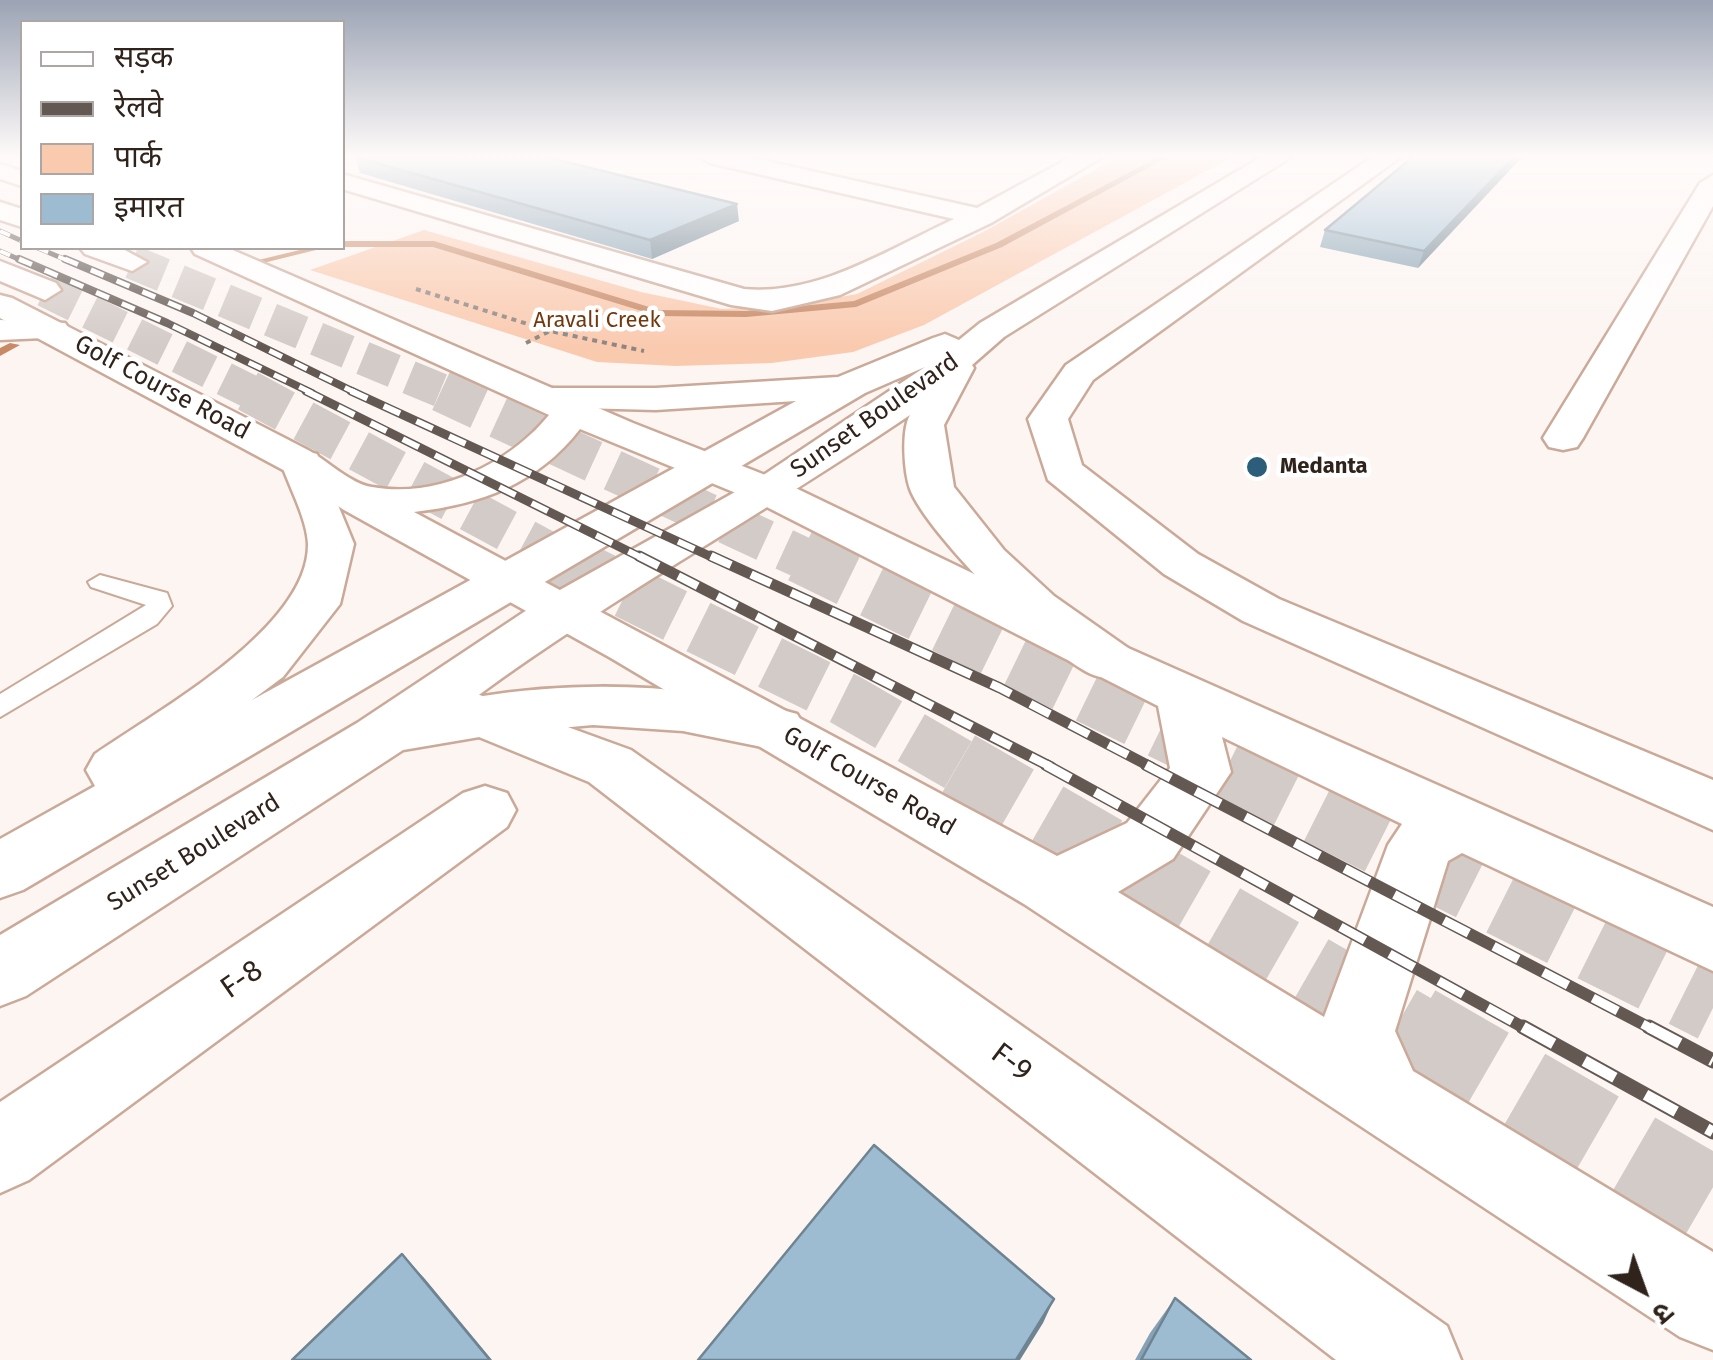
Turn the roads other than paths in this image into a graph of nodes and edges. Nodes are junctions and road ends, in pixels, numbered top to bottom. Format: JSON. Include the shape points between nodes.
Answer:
{"nodes":[{"id":1,"x":474,"y":219,"type":"edge"},
{"id":2,"x":976,"y":219,"type":"edge"},
{"id":3,"x":1176,"y":219,"type":"edge"},
{"id":4,"x":1299,"y":219,"type":"edge"},
{"id":5,"x":1692,"y":219,"type":"edge"},
{"id":6,"x":101,"y":250,"type":"edge"},
{"id":7,"x":242,"y":254,"type":"edge"},
{"id":8,"x":132,"y":262,"type":"tunnel mouth"},
{"id":9,"x":0,"y":270,"type":"edge"},
{"id":10,"x":0,"y":305,"type":"edge"},
{"id":11,"x":49,"y":310,"type":"junction"},
{"id":12,"x":0,"y":330,"type":"edge"},
{"id":13,"x":992,"y":330,"type":"junction"},
{"id":14,"x":852,"y":385,"type":"junction"},
{"id":15,"x":557,"y":404,"type":"junction"},
{"id":16,"x":1563,"y":438,"type":"dead end"},
{"id":17,"x":302,"y":463,"type":"junction"},
{"id":18,"x":714,"y":466,"type":"junction"},
{"id":19,"x":768,"y":491,"type":"junction"},
{"id":20,"x":360,"y":501,"type":"junction"},
{"id":21,"x":100,"y":582,"type":"dead end"},
{"id":22,"x":508,"y":582,"type":"junction"},
{"id":23,"x":560,"y":611,"type":"junction"},
{"id":24,"x":1109,"y":661,"type":"junction"},
{"id":25,"x":1183,"y":694,"type":"junction"},
{"id":26,"x":0,"y":707,"type":"edge"},
{"id":27,"x":477,"y":714,"type":"junction"},
{"id":28,"x":776,"y":729,"type":"junction"},
{"id":29,"x":378,"y":738,"type":"junction"},
{"id":30,"x":1713,"y":806,"type":"edge"},
{"id":31,"x":485,"y":810,"type":"dead end"},
{"id":32,"x":1461,"y":823,"type":"junction"},
{"id":33,"x":0,"y":854,"type":"edge"},
{"id":34,"x":0,"y":871,"type":"edge"},
{"id":35,"x":1048,"y":884,"type":"junction"},
{"id":36,"x":1713,"y":940,"type":"edge"},
{"id":37,"x":0,"y":973,"type":"edge"},
{"id":38,"x":1384,"y":1096,"type":"junction"},
{"id":39,"x":0,"y":1151,"type":"edge"},
{"id":40,"x":1713,"y":1304,"type":"edge"},
{"id":41,"x":1413,"y":1360,"type":"edge"}],
"edges":[{"from":1,"to":2,"type":"street","via":[[742,298],[772,301],[829,288]]},
{"from":3,"to":13,"type":"street"},
{"from":4,"to":30,"type":"street","via":[[1079,374],[1048,419],[1063,471],[1180,564],[1261,610]]},
{"from":5,"to":16,"type":"street"},
{"from":6,"to":8,"type":"street"},
{"from":7,"to":15,"type":"street"},
{"from":9,"to":11,"type":"street"},
{"from":10,"to":11,"type":"street","name":"Golf Course Road"},
{"from":11,"to":12,"type":"street"},
{"from":11,"to":17,"type":"street","name":"Golf Course Road"},
{"from":13,"to":14,"type":"street","name":"Sunset Boulevard","via":[[912,356]]},
{"from":13,"to":19,"type":"street","name":"Sunset Boulevard","via":[[908,399]]},
{"from":13,"to":24,"type":"street","via":[[952,373],[924,425],[932,489],[999,572]]},
{"from":14,"to":15,"type":"street"},
{"from":14,"to":18,"type":"street","name":"Sunset Boulevard"},
{"from":15,"to":18,"type":"street"},
{"from":15,"to":20,"type":"street","via":[[527,462],[470,489],[421,500]]},
{"from":17,"to":20,"type":"street","name":"Golf Course Road"},
{"from":17,"to":33,"type":"street","via":[[331,544],[315,604],[264,664]]},
{"from":18,"to":19,"type":"street"},
{"from":18,"to":22,"type":"street","name":"Sunset Boulevard"},
{"from":19,"to":23,"type":"street","name":"Sunset Boulevard"},
{"from":19,"to":24,"type":"street"},
{"from":20,"to":22,"type":"street","name":"Golf Course Road"},
{"from":21,"to":26,"type":"lane","via":[[158,598],[159,606]]},
{"from":22,"to":23,"type":"street","name":"Golf Course Road"},
{"from":22,"to":34,"type":"street","name":"Sunset Boulevard"},
{"from":23,"to":28,"type":"street","name":"Golf Course Road"},
{"from":23,"to":29,"type":"street","name":"Sunset Boulevard"},
{"from":24,"to":25,"type":"street"},
{"from":25,"to":32,"type":"street"},
{"from":25,"to":35,"type":"street","via":[[1201,772],[1150,841],[1072,884]]},
{"from":27,"to":28,"type":"street","via":[[598,702],[713,712]]},
{"from":27,"to":29,"type":"street"},
{"from":27,"to":41,"type":"street","name":"F-9","via":[[610,766]]},
{"from":28,"to":35,"type":"street","name":"Golf Course Road"},
{"from":29,"to":37,"type":"street","name":"Sunset Boulevard"},
{"from":31,"to":39,"type":"street","name":"F-8"},
{"from":32,"to":36,"type":"street"},
{"from":32,"to":38,"type":"street","via":[[1420,846],[1357,1032]]},
{"from":35,"to":38,"type":"street","name":"Golf Course Road"},
{"from":38,"to":40,"type":"street","name":"Golf Course Road"}]}
